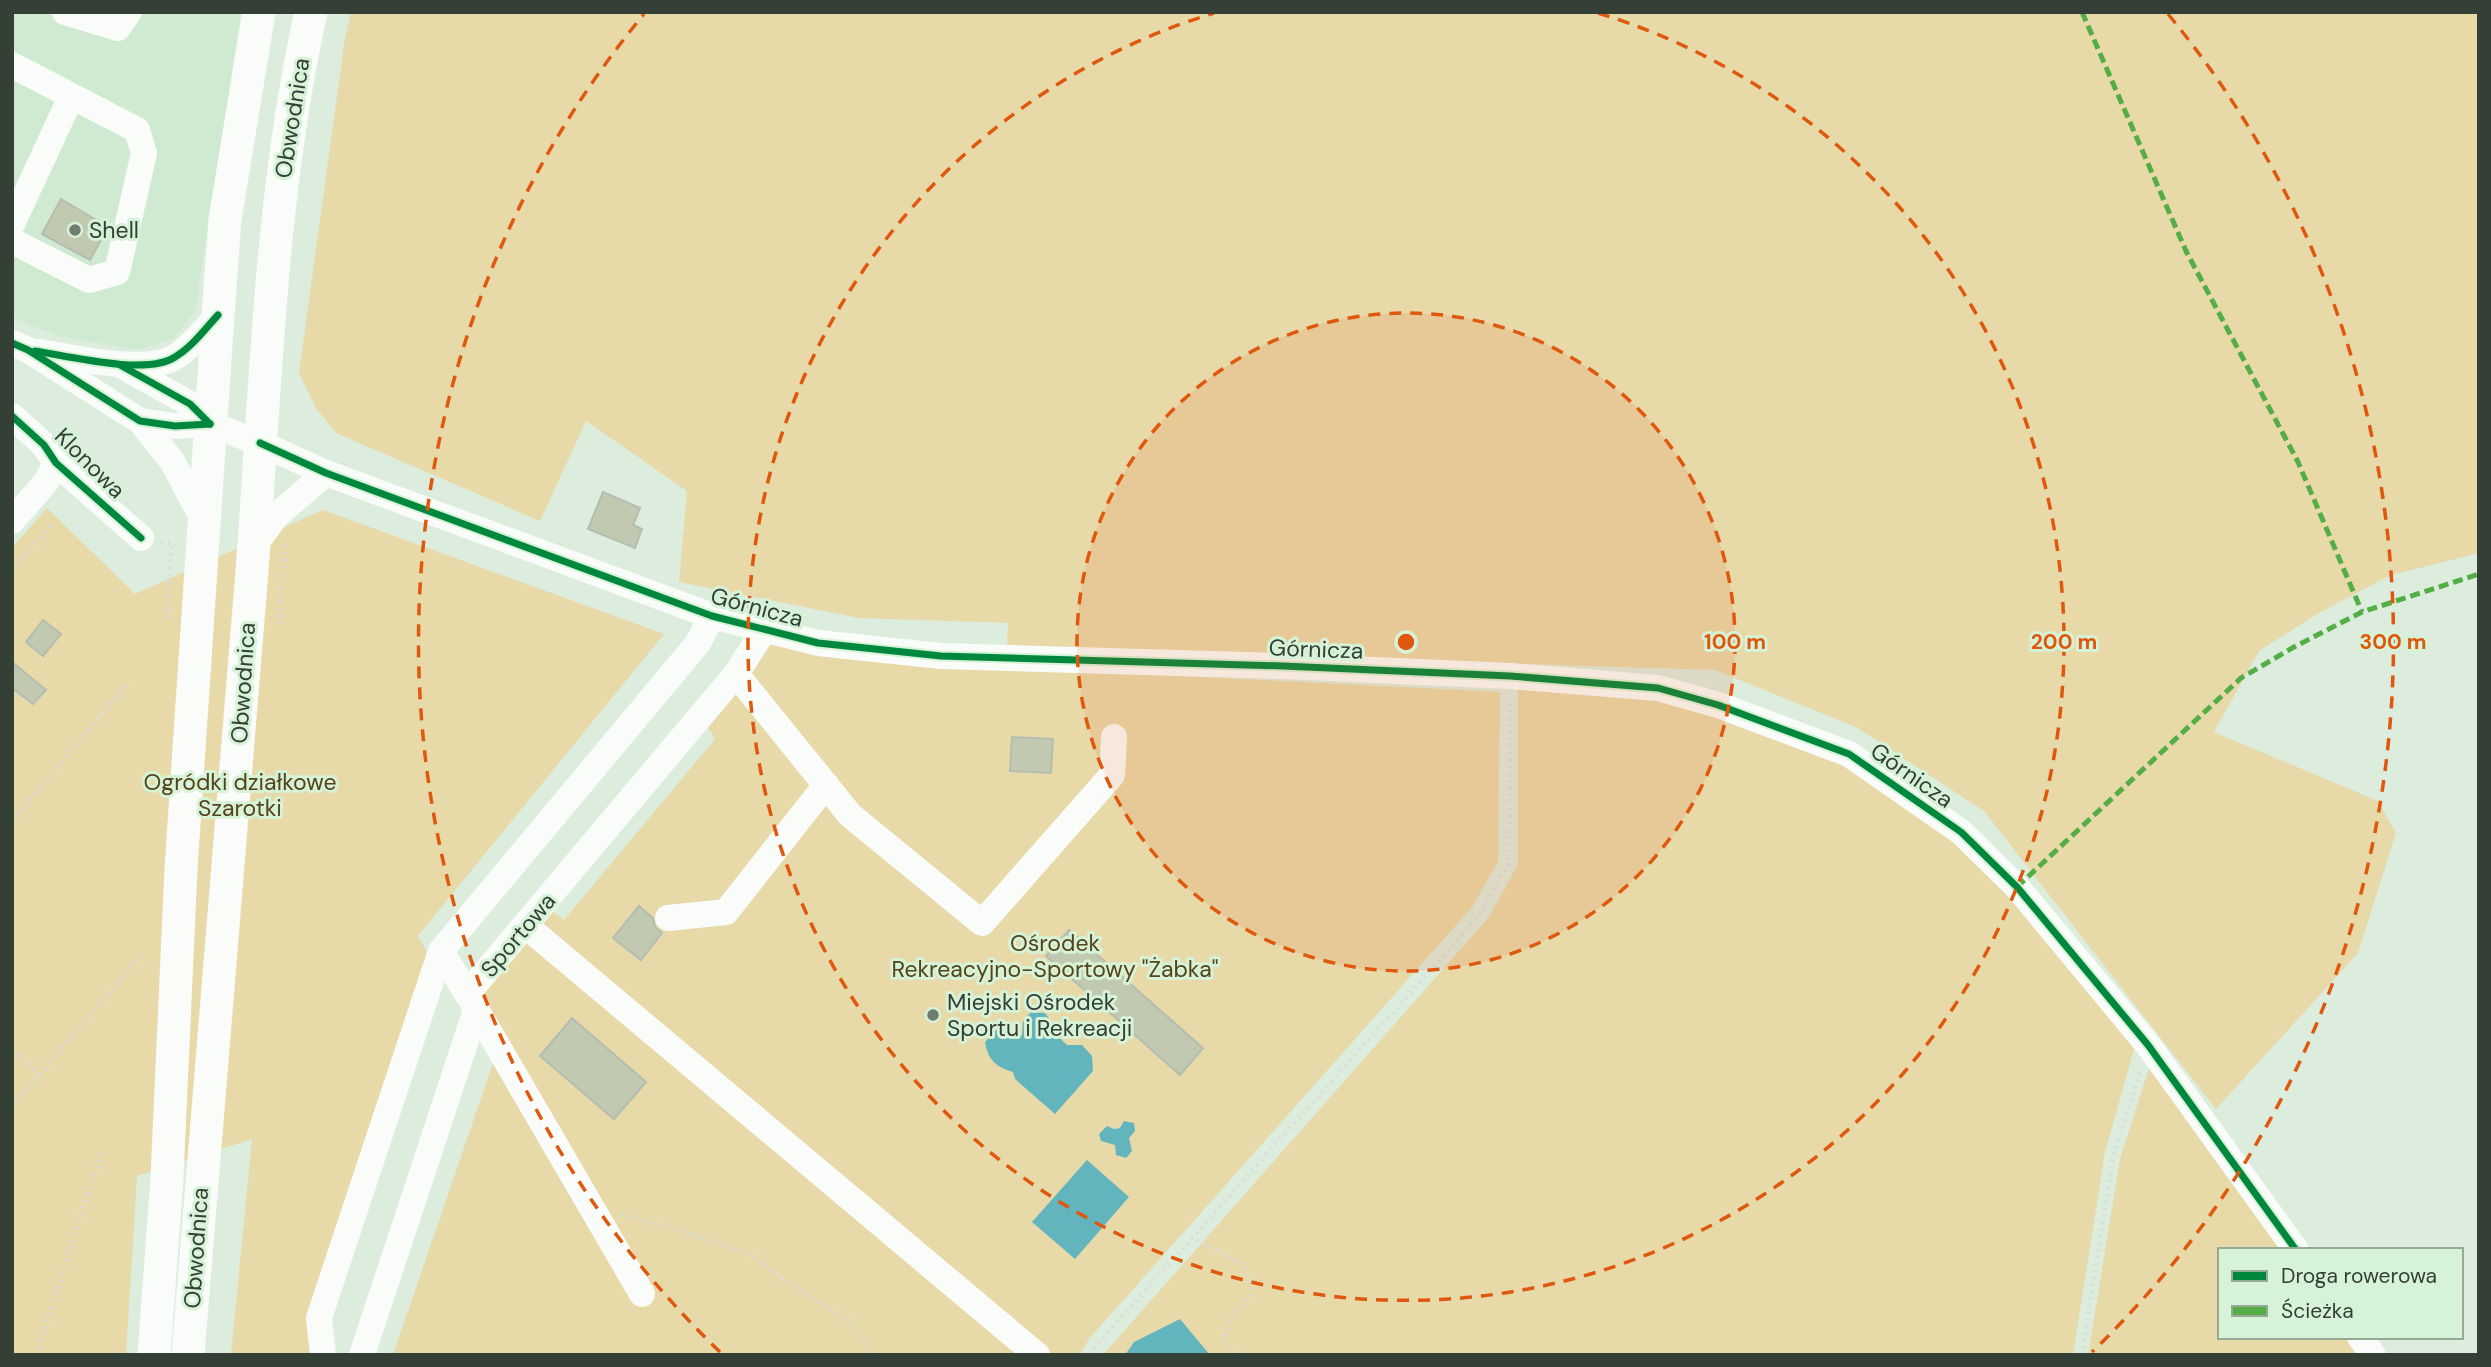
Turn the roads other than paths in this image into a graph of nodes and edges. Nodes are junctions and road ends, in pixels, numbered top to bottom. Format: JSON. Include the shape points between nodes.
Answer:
{"nodes":[{"id":1,"x":65,"y":12,"type":"edge"},
{"id":2,"x":129,"y":12,"type":"edge"},
{"id":3,"x":259,"y":12,"type":"edge"},
{"id":4,"x":311,"y":12,"type":"edge"},
{"id":5,"x":12,"y":65,"type":"edge"},
{"id":6,"x":71,"y":97,"type":"junction"},
{"id":7,"x":12,"y":224,"type":"edge"},
{"id":8,"x":12,"y":241,"type":"edge"},
{"id":9,"x":218,"y":315,"type":"junction"},
{"id":10,"x":20,"y":346,"type":"edge"},
{"id":11,"x":120,"y":365,"type":"junction"},
{"id":12,"x":12,"y":416,"type":"edge"},
{"id":13,"x":140,"y":421,"type":"junction"},
{"id":14,"x":209,"y":424,"type":"junction"},
{"id":15,"x":260,"y":443,"type":"junction"},
{"id":16,"x":56,"y":463,"type":"junction"},
{"id":17,"x":326,"y":473,"type":"junction"},
{"id":18,"x":12,"y":521,"type":"edge"},
{"id":19,"x":204,"y":521,"type":"junction"},
{"id":20,"x":148,"y":540,"type":"road end"},
{"id":21,"x":269,"y":545,"type":"junction"},
{"id":22,"x":712,"y":616,"type":"junction"},
{"id":23,"x":764,"y":630,"type":"junction"},
{"id":24,"x":736,"y":674,"type":"junction"},
{"id":25,"x":1114,"y":737,"type":"dead end"},
{"id":26,"x":826,"y":785,"type":"junction"},
{"id":27,"x":668,"y":918,"type":"dead end"},
{"id":28,"x":526,"y":926,"type":"junction"},
{"id":29,"x":441,"y":951,"type":"junction"},
{"id":30,"x":472,"y":1002,"type":"junction"},
{"id":31,"x":2296,"y":1248,"type":"edge"},
{"id":32,"x":642,"y":1294,"type":"dead end"},
{"id":33,"x":2361,"y":1339,"type":"edge"},
{"id":34,"x":323,"y":1348,"type":"edge"},
{"id":35,"x":363,"y":1354,"type":"edge"},
{"id":36,"x":154,"y":1355,"type":"edge"},
{"id":37,"x":188,"y":1355,"type":"edge"},
{"id":38,"x":1037,"y":1355,"type":"edge"},
{"id":39,"x":2373,"y":1355,"type":"edge"}],
"edges":[{"from":1,"to":2,"type":"street","via":[[118,28]]},
{"from":3,"to":9,"type":"main road","name":"Obwodnica","via":[[225,220]]},
{"from":4,"to":15,"type":"main road","name":"Obwodnica","via":[[284,162]]},
{"from":5,"to":6,"type":"street"},
{"from":6,"to":7,"type":"street"},
{"from":6,"to":8,"type":"street","via":[[137,130],[144,153],[117,272],[89,280]]},
{"from":9,"to":11,"type":"street","via":[[173,359]]},
{"from":9,"to":14,"type":"main road","name":"Obwodnica"},
{"from":10,"to":11,"type":"street"},
{"from":10,"to":13,"type":"street"},
{"from":11,"to":14,"type":"street","via":[[190,404]]},
{"from":12,"to":16,"type":"street","name":"Klonowa","via":[[44,445]]},
{"from":13,"to":14,"type":"street"},
{"from":13,"to":19,"type":"street","via":[[172,461]]},
{"from":14,"to":15,"type":"street","name":"Górnicza"},
{"from":14,"to":19,"type":"main road","name":"Obwodnica"},
{"from":15,"to":17,"type":"street","name":"Górnicza"},
{"from":15,"to":21,"type":"main road","name":"Obwodnica"},
{"from":16,"to":18,"type":"street","via":[[46,482]]},
{"from":16,"to":20,"type":"street","name":"Klonowa"},
{"from":17,"to":21,"type":"street","via":[[276,516]]},
{"from":17,"to":22,"type":"street","name":"Górnicza"},
{"from":19,"to":36,"type":"main road","name":"Obwodnica"},
{"from":21,"to":37,"type":"main road","name":"Obwodnica","via":[[210,1055]]},
{"from":22,"to":23,"type":"street","name":"Górnicza"},
{"from":22,"to":29,"type":"street","via":[[698,643]]},
{"from":23,"to":24,"type":"street","name":"Sportowa"},
{"from":23,"to":31,"type":"street","name":"Górnicza","via":[[818,643],[941,656],[1510,676],[1658,688],[1718,705],[1849,754],[1961,832],[2008,878],[2148,1045]]},
{"from":24,"to":26,"type":"street"},
{"from":24,"to":28,"type":"street","name":"Sportowa"},
{"from":25,"to":26,"type":"street","via":[[1112,775],[982,923],[850,815]]},
{"from":26,"to":27,"type":"street","via":[[726,912]]},
{"from":28,"to":30,"type":"street","name":"Sportowa"},
{"from":28,"to":38,"type":"street"},
{"from":29,"to":30,"type":"street","name":"Sportowa"},
{"from":29,"to":34,"type":"street","via":[[319,1318]]},
{"from":30,"to":32,"type":"street"},
{"from":30,"to":35,"type":"street"},
{"from":33,"to":39,"type":"street"},
{"from":34,"to":35,"type":"street"}]}
